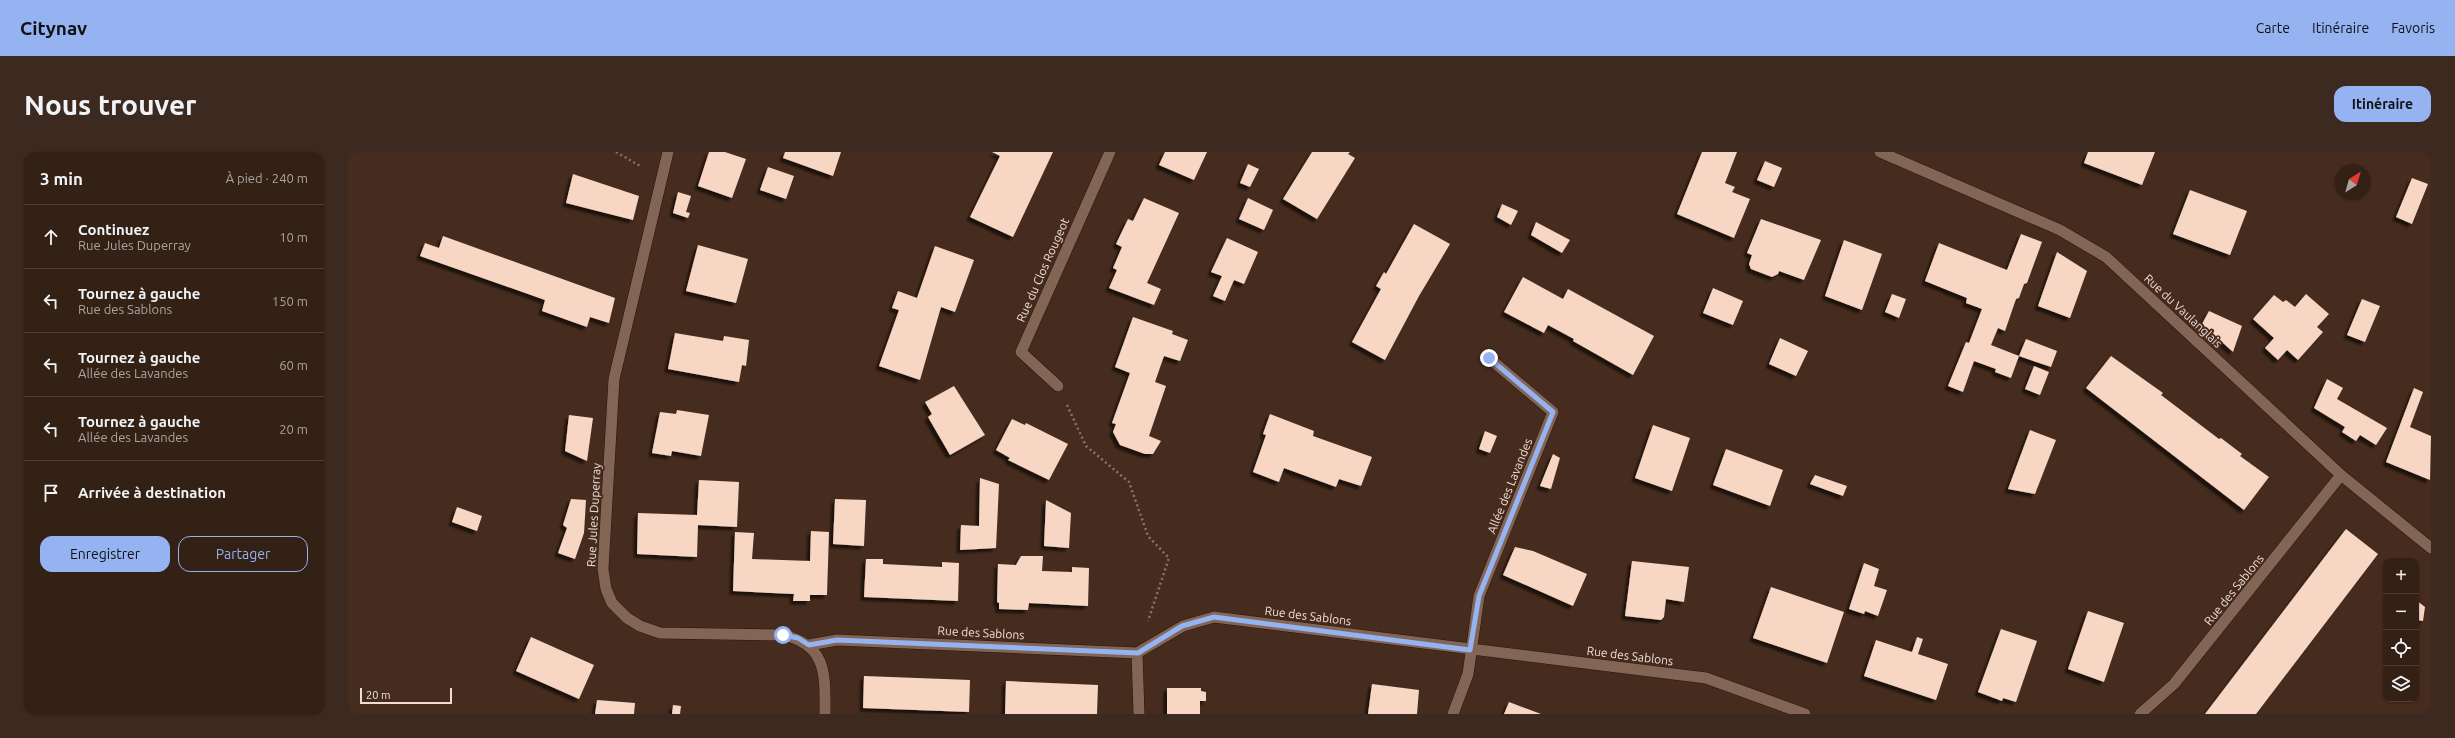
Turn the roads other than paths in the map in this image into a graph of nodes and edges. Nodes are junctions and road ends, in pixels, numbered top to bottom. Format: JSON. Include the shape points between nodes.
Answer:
{"nodes":[{"id":1,"x":668,"y":152,"type":"edge"},
{"id":2,"x":1110,"y":152,"type":"edge"},
{"id":3,"x":1880,"y":152,"type":"edge"},
{"id":4,"x":1489,"y":358,"type":"dead end"},
{"id":5,"x":1058,"y":386,"type":"road end"},
{"id":6,"x":2341,"y":475,"type":"junction"},
{"id":7,"x":2431,"y":548,"type":"edge"},
{"id":8,"x":809,"y":645,"type":"junction"},
{"id":9,"x":1470,"y":650,"type":"junction"},
{"id":10,"x":1138,"y":653,"type":"junction"},
{"id":11,"x":825,"y":714,"type":"edge"},
{"id":12,"x":1139,"y":714,"type":"edge"},
{"id":13,"x":1453,"y":714,"type":"edge"},
{"id":14,"x":1805,"y":714,"type":"edge"},
{"id":15,"x":2140,"y":714,"type":"edge"}],
"edges":[{"from":1,"to":8,"type":"street","name":"Rue Jules Duperray","via":[[614,379],[603,569],[606,589],[612,603],[627,618],[660,633],[783,635],[798,638]]},
{"from":2,"to":5,"type":"street","name":"Rue du Clos Rougeot","via":[[1021,352]]},
{"from":3,"to":6,"type":"street","name":"Rue du Vaulanglais","via":[[2060,230],[2106,257]]},
{"from":4,"to":9,"type":"street","name":"Allée des Lavandes","via":[[1553,412],[1479,596]]},
{"from":6,"to":7,"type":"street","name":"Rue du Vaulanglais"},
{"from":6,"to":15,"type":"street","name":"Rue des Sablons","via":[[2174,684]]},
{"from":8,"to":10,"type":"street","name":"Rue des Sablons","via":[[837,640]]},
{"from":8,"to":11,"type":"street","via":[[824,670]]},
{"from":9,"to":10,"type":"street","name":"Rue des Sablons","via":[[1214,617],[1182,626]]},
{"from":9,"to":13,"type":"street","via":[[1468,674]]},
{"from":9,"to":14,"type":"street","name":"Rue des Sablons","via":[[1706,678]]},
{"from":10,"to":12,"type":"street"}]}
